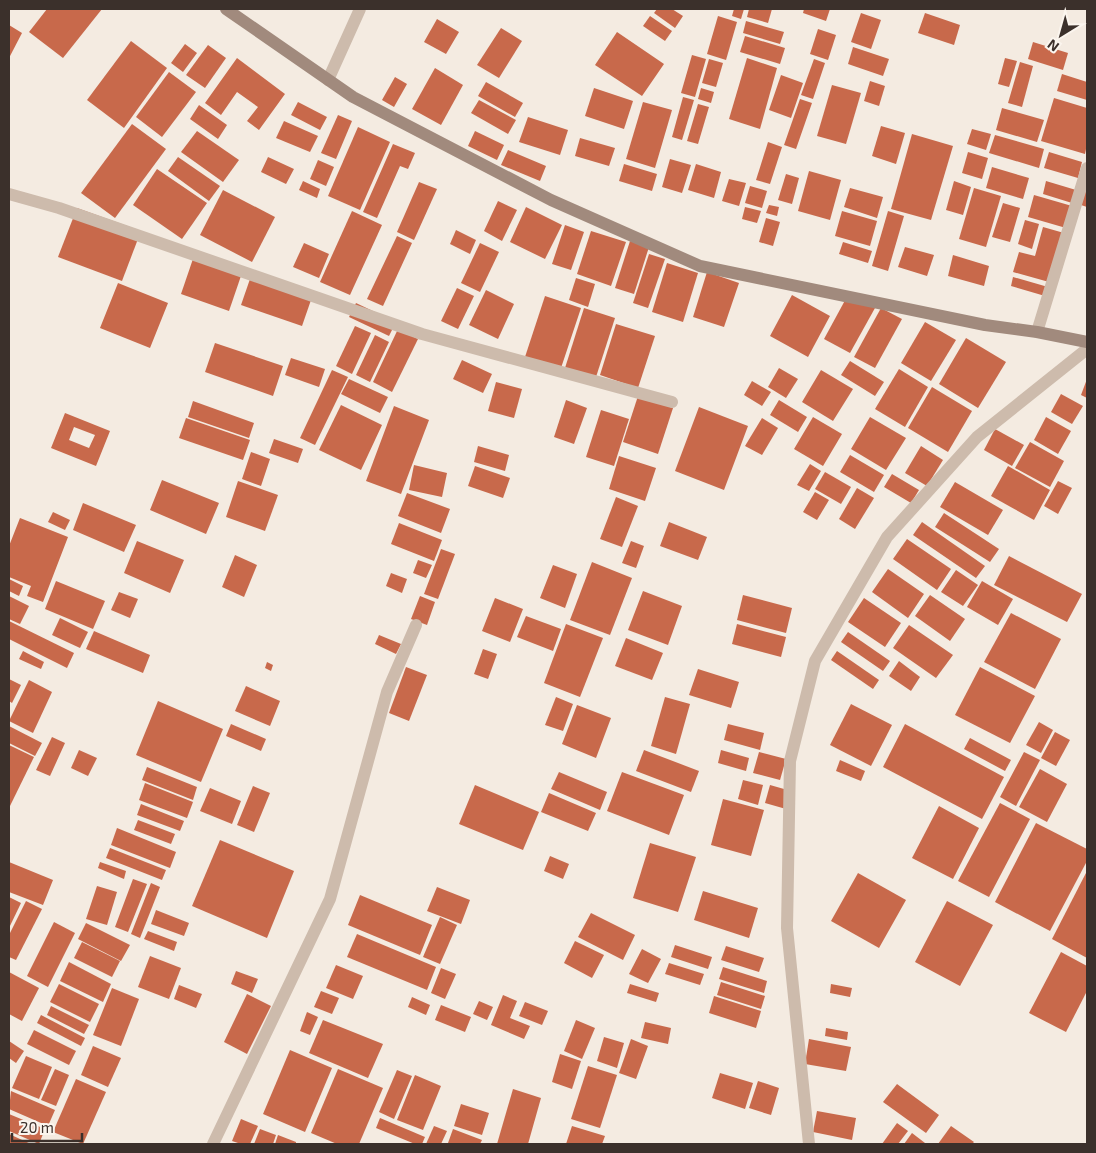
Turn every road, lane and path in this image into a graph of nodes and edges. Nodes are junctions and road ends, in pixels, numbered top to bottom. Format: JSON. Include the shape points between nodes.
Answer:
{"nodes":[{"id":1,"x":226,"y":9,"type":"edge"},
{"id":2,"x":360,"y":9,"type":"edge"},
{"id":3,"x":328,"y":80,"type":"junction"},
{"id":4,"x":1087,"y":168,"type":"edge"},
{"id":5,"x":9,"y":194,"type":"edge"},
{"id":6,"x":1037,"y":332,"type":"junction"},
{"id":7,"x":1087,"y":342,"type":"edge"},
{"id":8,"x":1087,"y":349,"type":"edge"},
{"id":9,"x":672,"y":402,"type":"dead end"},
{"id":10,"x":416,"y":625,"type":"dead end"},
{"id":11,"x":213,"y":1144,"type":"edge"},
{"id":12,"x":809,"y":1144,"type":"edge"}],
"edges":[{"from":1,"to":3,"type":"main road"},
{"from":2,"to":3,"type":"street"},
{"from":3,"to":6,"type":"main road","via":[[353,97],[551,200],[700,266],[985,325]]},
{"from":4,"to":6,"type":"street"},
{"from":5,"to":9,"type":"street","via":[[59,208],[422,334]]},
{"from":6,"to":7,"type":"main road"},
{"from":8,"to":12,"type":"street","via":[[977,437],[887,536],[814,661],[790,761],[787,928]]},
{"from":10,"to":11,"type":"street","via":[[387,692],[330,899]]}]}
